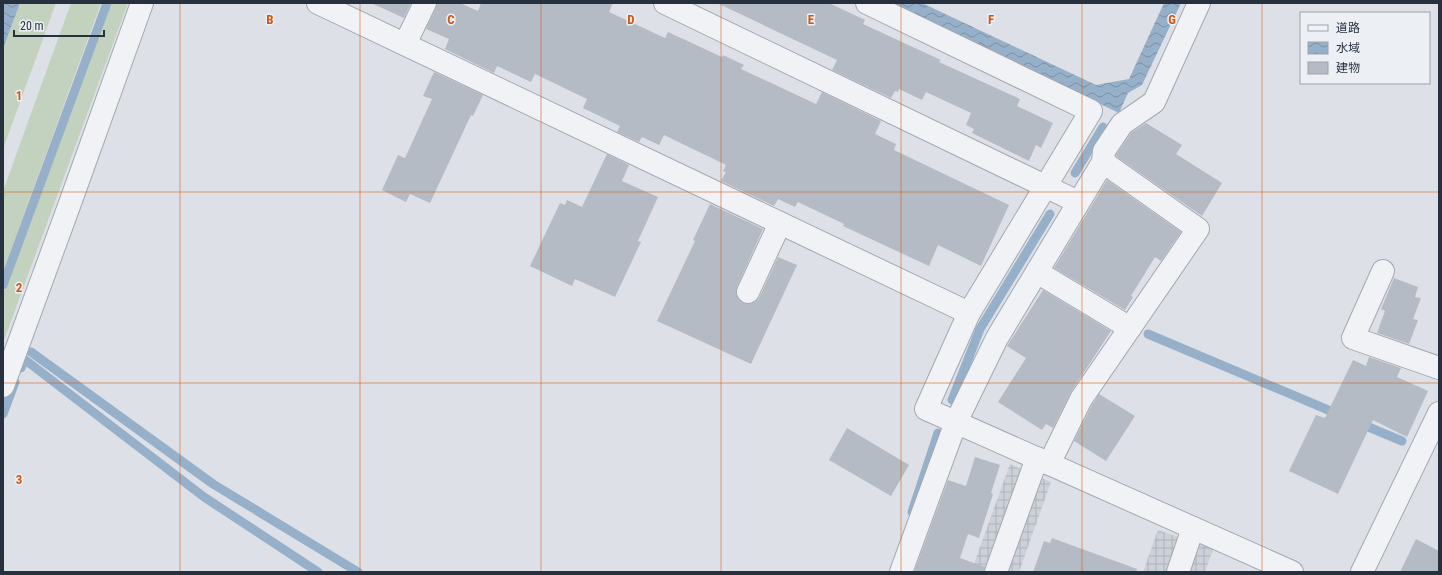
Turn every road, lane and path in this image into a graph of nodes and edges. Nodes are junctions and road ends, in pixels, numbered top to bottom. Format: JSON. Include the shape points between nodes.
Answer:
{"nodes":[{"id":1,"x":142,"y":3,"type":"edge"},
{"id":2,"x":318,"y":3,"type":"edge"},
{"id":3,"x":424,"y":3,"type":"edge"},
{"id":4,"x":665,"y":3,"type":"edge"},
{"id":5,"x":867,"y":3,"type":"edge"},
{"id":6,"x":1199,"y":3,"type":"edge"},
{"id":7,"x":405,"y":44,"type":"junction"},
{"id":8,"x":1091,"y":111,"type":"junction"},
{"id":9,"x":1122,"y":124,"type":"junction"},
{"id":10,"x":1103,"y":162,"type":"junction"},
{"id":11,"x":1046,"y":186,"type":"junction"},
{"id":12,"x":1078,"y":202,"type":"junction"},
{"id":13,"x":780,"y":223,"type":"junction"},
{"id":14,"x":1383,"y":270,"type":"dead end"},
{"id":15,"x":1037,"y":272,"type":"junction"},
{"id":16,"x":748,"y":292,"type":"dead end"},
{"id":17,"x":969,"y":313,"type":"junction"},
{"id":18,"x":1130,"y":328,"type":"junction"},
{"id":19,"x":1439,"y":368,"type":"edge"},
{"id":20,"x":3,"y":386,"type":"edge"},
{"id":21,"x":1439,"y":413,"type":"edge"},
{"id":22,"x":956,"y":422,"type":"junction"},
{"id":23,"x":1043,"y":461,"type":"junction"},
{"id":24,"x":1193,"y":528,"type":"junction"},
{"id":25,"x":901,"y":572,"type":"edge"},
{"id":26,"x":996,"y":572,"type":"edge"},
{"id":27,"x":1178,"y":572,"type":"edge"},
{"id":28,"x":1292,"y":572,"type":"edge"},
{"id":29,"x":1362,"y":572,"type":"edge"}],
"edges":[{"from":1,"to":20,"type":"street"},
{"from":2,"to":7,"type":"street"},
{"from":3,"to":7,"type":"street"},
{"from":4,"to":11,"type":"street"},
{"from":5,"to":8,"type":"street"},
{"from":6,"to":9,"type":"street","via":[[1154,102]]},
{"from":7,"to":13,"type":"street"},
{"from":8,"to":9,"type":"street"},
{"from":8,"to":11,"type":"street"},
{"from":9,"to":10,"type":"street","via":[[1104,152]]},
{"from":10,"to":12,"type":"street"},
{"from":10,"to":18,"type":"street","via":[[1198,229]]},
{"from":11,"to":12,"type":"street"},
{"from":11,"to":17,"type":"street"},
{"from":12,"to":15,"type":"street"},
{"from":13,"to":16,"type":"street"},
{"from":13,"to":17,"type":"street"},
{"from":14,"to":19,"type":"street","via":[[1353,338]]},
{"from":15,"to":18,"type":"street"},
{"from":15,"to":22,"type":"street","via":[[997,338]]},
{"from":17,"to":22,"type":"street","via":[[926,409]]},
{"from":18,"to":23,"type":"street","via":[[1081,399]]},
{"from":21,"to":29,"type":"street"},
{"from":22,"to":23,"type":"street"},
{"from":22,"to":25,"type":"street"},
{"from":23,"to":24,"type":"street"},
{"from":23,"to":26,"type":"street"},
{"from":24,"to":27,"type":"street"},
{"from":24,"to":28,"type":"street"}]}
